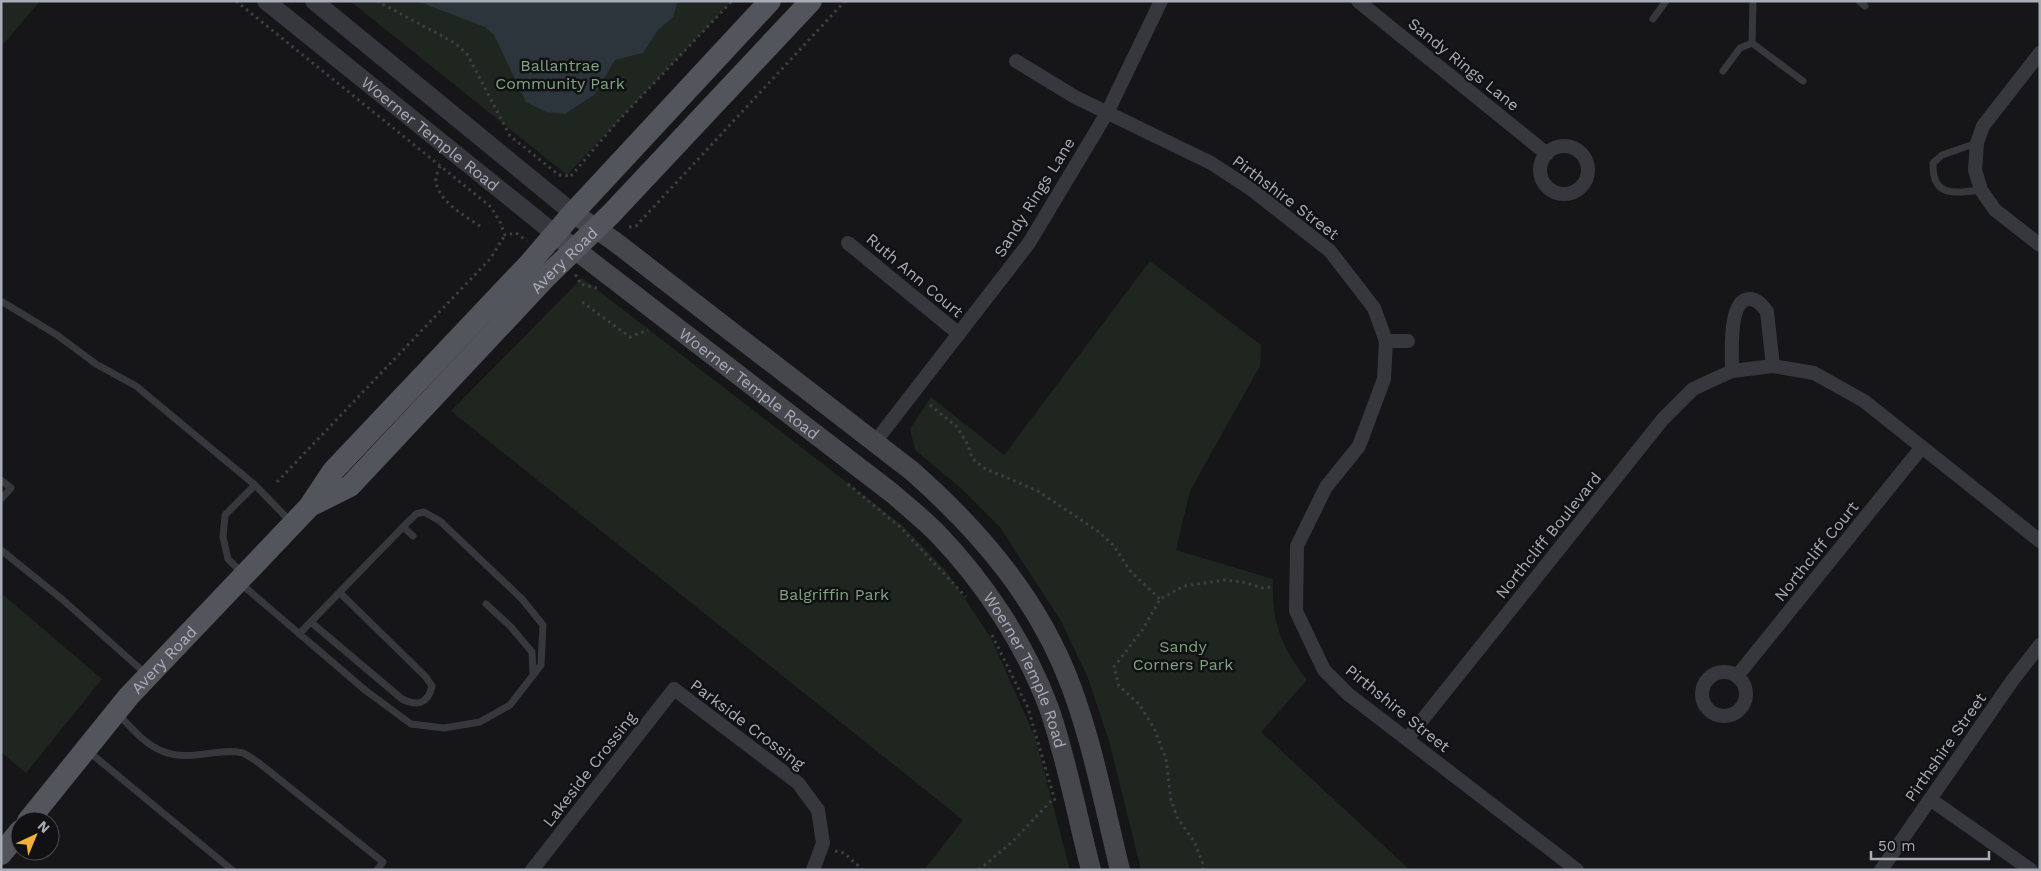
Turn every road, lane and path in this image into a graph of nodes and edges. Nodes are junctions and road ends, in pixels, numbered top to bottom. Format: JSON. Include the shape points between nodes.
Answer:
{"nodes":[{"id":1,"x":236,"y":1,"type":"edge"},
{"id":2,"x":266,"y":1,"type":"edge"},
{"id":3,"x":314,"y":1,"type":"edge"},
{"id":4,"x":377,"y":1,"type":"edge"},
{"id":5,"x":732,"y":1,"type":"edge"},
{"id":6,"x":770,"y":1,"type":"edge"},
{"id":7,"x":811,"y":1,"type":"edge"},
{"id":8,"x":845,"y":1,"type":"edge"},
{"id":9,"x":1161,"y":1,"type":"edge"},
{"id":10,"x":1358,"y":1,"type":"edge"},
{"id":11,"x":1666,"y":1,"type":"edge"},
{"id":12,"x":1752,"y":1,"type":"edge"},
{"id":13,"x":1653,"y":19,"type":"dead end"},
{"id":14,"x":1752,"y":43,"type":"junction"},
{"id":15,"x":2040,"y":53,"type":"edge"},
{"id":16,"x":1016,"y":61,"type":"dead end"},
{"id":17,"x":1723,"y":71,"type":"dead end"},
{"id":18,"x":1803,"y":81,"type":"dead end"},
{"id":19,"x":1107,"y":113,"type":"junction"},
{"id":20,"x":1977,"y":144,"type":"junction"},
{"id":21,"x":1547,"y":154,"type":"dead end"},
{"id":22,"x":440,"y":166,"type":"junction"},
{"id":23,"x":1981,"y":190,"type":"junction"},
{"id":24,"x":573,"y":213,"type":"junction"},
{"id":25,"x":629,"y":226,"type":"dead end"},
{"id":26,"x":483,"y":228,"type":"dead end"},
{"id":27,"x":596,"y":229,"type":"junction"},
{"id":28,"x":505,"y":235,"type":"junction"},
{"id":29,"x":548,"y":242,"type":"junction"},
{"id":30,"x":848,"y":243,"type":"dead end"},
{"id":31,"x":2040,"y":245,"type":"edge"},
{"id":32,"x":568,"y":257,"type":"junction"},
{"id":33,"x":600,"y":289,"type":"dead end"},
{"id":34,"x":1,"y":301,"type":"edge"},
{"id":35,"x":582,"y":302,"type":"dead end"},
{"id":36,"x":642,"y":324,"type":"dead end"},
{"id":37,"x":648,"y":330,"type":"junction"},
{"id":38,"x":656,"y":334,"type":"dead end"},
{"id":39,"x":959,"y":334,"type":"junction"},
{"id":40,"x":1386,"y":341,"type":"junction"},
{"id":41,"x":1408,"y":341,"type":"dead end"},
{"id":42,"x":1773,"y":366,"type":"junction"},
{"id":43,"x":1732,"y":371,"type":"junction"},
{"id":44,"x":930,"y":405,"type":"dead end"},
{"id":45,"x":875,"y":442,"type":"junction"},
{"id":46,"x":1922,"y":447,"type":"junction"},
{"id":47,"x":1,"y":480,"type":"edge"},
{"id":48,"x":277,"y":482,"type":"dead end"},
{"id":49,"x":848,"y":483,"type":"dead end"},
{"id":50,"x":255,"y":485,"type":"junction"},
{"id":51,"x":1,"y":499,"type":"edge"},
{"id":52,"x":309,"y":507,"type":"junction"},
{"id":53,"x":293,"y":524,"type":"junction"},
{"id":54,"x":403,"y":527,"type":"junction"},
{"id":55,"x":413,"y":536,"type":"dead end"},
{"id":56,"x":2040,"y":541,"type":"edge"},
{"id":57,"x":1,"y":550,"type":"edge"},
{"id":58,"x":241,"y":578,"type":"junction"},
{"id":59,"x":1272,"y":587,"type":"dead end"},
{"id":60,"x":340,"y":593,"type":"junction"},
{"id":61,"x":1160,"y":599,"type":"junction"},
{"id":62,"x":970,"y":601,"type":"dead end"},
{"id":63,"x":486,"y":604,"type":"dead end"},
{"id":64,"x":312,"y":623,"type":"junction"},
{"id":65,"x":988,"y":628,"type":"dead end"},
{"id":66,"x":299,"y":634,"type":"junction"},
{"id":67,"x":2040,"y":645,"type":"edge"},
{"id":68,"x":533,"y":674,"type":"junction"},
{"id":69,"x":148,"y":676,"type":"junction"},
{"id":70,"x":1737,"y":676,"type":"dead end"},
{"id":71,"x":674,"y":689,"type":"joint"},
{"id":72,"x":116,"y":712,"type":"junction"},
{"id":73,"x":1407,"y":739,"type":"junction"},
{"id":74,"x":86,"y":749,"type":"junction"},
{"id":75,"x":1054,"y":798,"type":"junction"},
{"id":76,"x":1930,"y":799,"type":"junction"},
{"id":77,"x":1056,"y":805,"type":"dead end"},
{"id":78,"x":36,"y":811,"type":"edge"},
{"id":79,"x":10,"y":843,"type":"edge"},
{"id":80,"x":821,"y":848,"type":"junction"},
{"id":81,"x":1,"y":854,"type":"edge"},
{"id":82,"x":1561,"y":865,"type":"edge"},
{"id":83,"x":232,"y":870,"type":"edge"},
{"id":84,"x":377,"y":870,"type":"edge"},
{"id":85,"x":532,"y":870,"type":"edge"},
{"id":86,"x":813,"y":870,"type":"edge"},
{"id":87,"x":863,"y":870,"type":"edge"},
{"id":88,"x":978,"y":870,"type":"edge"},
{"id":89,"x":1090,"y":870,"type":"edge"},
{"id":90,"x":1120,"y":870,"type":"edge"},
{"id":91,"x":1203,"y":870,"type":"edge"},
{"id":92,"x":1576,"y":870,"type":"edge"},
{"id":93,"x":1881,"y":870,"type":"edge"},
{"id":94,"x":2031,"y":870,"type":"edge"}],
"edges":[{"from":1,"to":22,"type":"path"},
{"from":2,"to":29,"type":"street","name":"Woerner Temple Road"},
{"from":3,"to":24,"type":"street","name":"Woerner Temple Road"},
{"from":4,"to":5,"type":"path","via":[[455,43],[467,54],[510,136],[559,175],[571,176],[617,122]]},
{"from":6,"to":24,"type":"main road","name":"Avery Road"},
{"from":7,"to":27,"type":"main road","name":"Avery Road"},
{"from":8,"to":25,"type":"path","via":[[636,226]]},
{"from":9,"to":19,"type":"street","name":"Sandy Rings Lane"},
{"from":10,"to":21,"type":"street","name":"Sandy Rings Lane"},
{"from":11,"to":13,"type":"lane"},
{"from":12,"to":14,"type":"lane"},
{"from":14,"to":17,"type":"lane","via":[[1740,48]]},
{"from":14,"to":18,"type":"lane"},
{"from":15,"to":20,"type":"street","via":[[1983,126]]},
{"from":16,"to":19,"type":"street","name":"Pirthshire Street"},
{"from":19,"to":39,"type":"street","name":"Sandy Rings Lane","via":[[1029,243]]},
{"from":19,"to":40,"type":"street","name":"Pirthshire Street","via":[[1211,163],[1251,189],[1330,251],[1374,308]]},
{"from":20,"to":23,"type":"street","via":[[1975,170]]},
{"from":20,"to":23,"type":"lane","via":[[1942,155],[1933,163],[1933,176],[1937,186],[1946,192]]},
{"from":22,"to":26,"type":"path","via":[[436,178],[440,194]]},
{"from":22,"to":28,"type":"path","via":[[491,207]]},
{"from":23,"to":31,"type":"street","via":[[1995,210]]},
{"from":24,"to":27,"type":"main road","name":"Woerner Temple Road"},
{"from":24,"to":29,"type":"main road","name":"Avery Road"},
{"from":27,"to":32,"type":"main road","name":"Avery Road"},
{"from":27,"to":45,"type":"main road","name":"Woerner Temple Road"},
{"from":28,"to":29,"type":"path","via":[[516,233]]},
{"from":28,"to":48,"type":"path","via":[[490,259]]},
{"from":29,"to":32,"type":"main road","name":"Woerner Temple Road"},
{"from":29,"to":52,"type":"main road","name":"Avery Road","via":[[333,471]]},
{"from":30,"to":39,"type":"street","name":"Ruth Ann Court"},
{"from":32,"to":33,"type":"path","via":[[580,284]]},
{"from":32,"to":52,"type":"main road","name":"Avery Road","via":[[350,486]]},
{"from":32,"to":89,"type":"main road","name":"Woerner Temple Road","via":[[892,492],[966,565],[994,603],[1027,660],[1048,707]]},
{"from":34,"to":50,"type":"lane","via":[[57,335],[96,364],[136,386]]},
{"from":35,"to":37,"type":"path","via":[[630,337]]},
{"from":36,"to":37,"type":"path"},
{"from":37,"to":38,"type":"path"},
{"from":39,"to":45,"type":"street","name":"Sandy Rings Lane"},
{"from":40,"to":41,"type":"street"},
{"from":40,"to":73,"type":"street","name":"Pirthshire Street","via":[[1384,379],[1359,446],[1326,487],[1296,546],[1296,611],[1324,670],[1348,694]]},
{"from":42,"to":43,"type":"street","name":"Northcliff Boulevard"},
{"from":42,"to":43,"type":"street","via":[[1767,312],[1754,300],[1746,299],[1739,302],[1735,312]]},
{"from":42,"to":46,"type":"street","name":"Northcliff Boulevard","via":[[1814,374],[1864,401]]},
{"from":43,"to":73,"type":"street","name":"Northcliff Boulevard","via":[[1694,389],[1663,419]]},
{"from":44,"to":61,"type":"path","via":[[957,427],[972,458],[984,468],[1038,491],[1100,532],[1113,544],[1131,572]]},
{"from":45,"to":90,"type":"main road","name":"Woerner Temple Road","via":[[949,504],[987,544],[1019,586],[1046,631],[1085,728]]},
{"from":46,"to":56,"type":"street","name":"Northcliff Boulevard"},
{"from":46,"to":70,"type":"street","name":"Northcliff Court"},
{"from":47,"to":51,"type":"lane","via":[[10,488]]},
{"from":49,"to":62,"type":"path","via":[[900,526]]},
{"from":50,"to":53,"type":"lane"},
{"from":50,"to":58,"type":"lane","via":[[225,515],[223,537],[228,559]]},
{"from":52,"to":53,"type":"main road","name":"Avery Road"},
{"from":53,"to":58,"type":"main road","name":"Avery Road"},
{"from":54,"to":55,"type":"lane"},
{"from":54,"to":60,"type":"lane"},
{"from":54,"to":68,"type":"lane","via":[[416,514],[424,512],[440,521],[522,599],[543,625],[541,665]]},
{"from":57,"to":69,"type":"lane"},
{"from":58,"to":66,"type":"lane"},
{"from":58,"to":69,"type":"main road","name":"Avery Road"},
{"from":59,"to":61,"type":"path","via":[[1225,580],[1184,586]]},
{"from":60,"to":64,"type":"lane"},
{"from":60,"to":64,"type":"lane","via":[[425,676],[432,686],[424,702],[412,704],[402,699]]},
{"from":61,"to":91,"type":"path","via":[[1144,629],[1114,667],[1119,686],[1139,704],[1154,728],[1166,759],[1171,800],[1177,817],[1194,843]]},
{"from":63,"to":68,"type":"lane","via":[[532,652]]},
{"from":64,"to":66,"type":"lane"},
{"from":65,"to":75,"type":"path","via":[[1028,708]]},
{"from":66,"to":68,"type":"lane","via":[[411,724],[444,728],[480,722],[510,705]]},
{"from":67,"to":76,"type":"street","name":"Pirthshire Street"},
{"from":69,"to":72,"type":"main road","name":"Avery Road"},
{"from":71,"to":80,"type":"street","name":"Parkside Crossing","via":[[798,783],[818,810]]},
{"from":71,"to":85,"type":"street","name":"Lakeside Crossing"},
{"from":72,"to":74,"type":"main road","name":"Avery Road"},
{"from":72,"to":84,"type":"lane","via":[[146,742],[162,752],[179,756],[228,752],[244,754],[260,763],[383,862]]},
{"from":73,"to":82,"type":"street","name":"Pirthshire Street"},
{"from":74,"to":78,"type":"main road","name":"Avery Road"},
{"from":74,"to":83,"type":"lane"},
{"from":75,"to":77,"type":"path"},
{"from":75,"to":88,"type":"path","via":[[1012,842]]},
{"from":76,"to":93,"type":"street","name":"Pirthshire Street"},
{"from":76,"to":94,"type":"street"},
{"from":79,"to":81,"type":"main road"},
{"from":80,"to":86,"type":"street","name":"Parkside Crossing"},
{"from":80,"to":87,"type":"path","via":[[844,853]]},
{"from":82,"to":92,"type":"street","name":"Pirthshire Street"}]}
